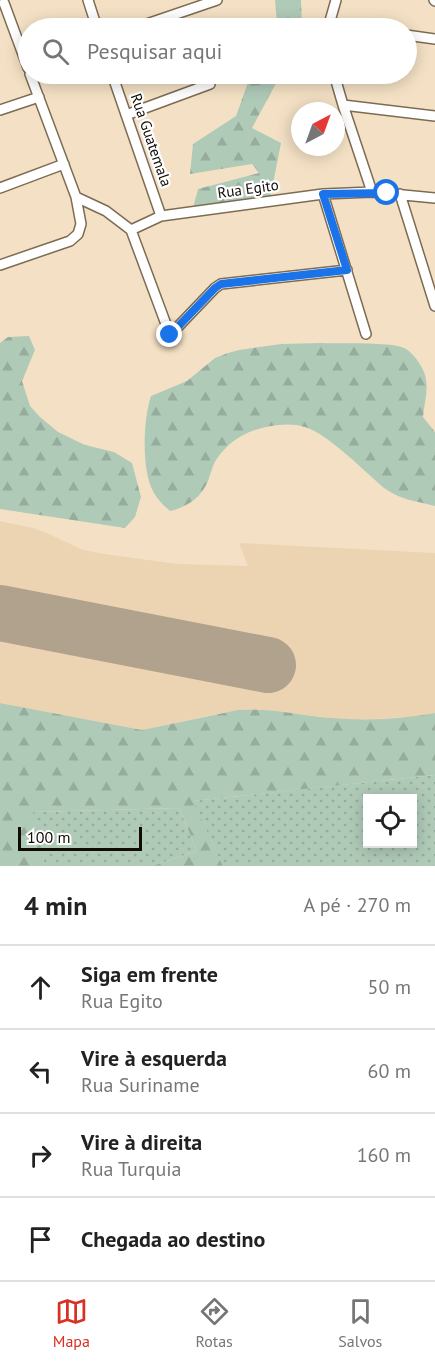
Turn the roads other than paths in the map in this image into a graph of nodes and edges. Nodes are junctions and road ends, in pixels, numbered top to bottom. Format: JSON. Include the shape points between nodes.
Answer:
{"nodes":[{"id":1,"x":88,"y":0,"type":"edge"},
{"id":2,"x":182,"y":0,"type":"edge"},
{"id":3,"x":217,"y":0,"type":"edge"},
{"id":4,"x":336,"y":0,"type":"edge"},
{"id":5,"x":4,"y":2,"type":"edge"},
{"id":6,"x":186,"y":11,"type":"junction"},
{"id":7,"x":94,"y":18,"type":"edge"},
{"id":8,"x":165,"y":18,"type":"edge"},
{"id":9,"x":331,"y":18,"type":"edge"},
{"id":10,"x":417,"y":37,"type":"edge"},
{"id":11,"x":435,"y":39,"type":"edge"},
{"id":12,"x":18,"y":40,"type":"edge"},
{"id":13,"x":34,"y":84,"type":"edge"},
{"id":14,"x":116,"y":84,"type":"edge"},
{"id":15,"x":210,"y":84,"type":"dead end"},
{"id":16,"x":337,"y":84,"type":"edge"},
{"id":17,"x":39,"y":97,"type":"junction"},
{"id":18,"x":342,"y":102,"type":"edge"},
{"id":19,"x":345,"y":105,"type":"edge"},
{"id":20,"x":0,"y":110,"type":"edge"},
{"id":21,"x":345,"y":111,"type":"edge"},
{"id":22,"x":126,"y":114,"type":"junction"},
{"id":23,"x":435,"y":116,"type":"edge"},
{"id":24,"x":64,"y":164,"type":"junction"},
{"id":25,"x":0,"y":188,"type":"edge"},
{"id":26,"x":372,"y":192,"type":"junction"},
{"id":27,"x":323,"y":194,"type":"junction"},
{"id":28,"x":400,"y":194,"type":"junction"},
{"id":29,"x":76,"y":196,"type":"junction"},
{"id":30,"x":435,"y":198,"type":"edge"},
{"id":31,"x":161,"y":216,"type":"junction"},
{"id":32,"x":131,"y":230,"type":"junction"},
{"id":33,"x":0,"y":265,"type":"edge"},
{"id":34,"x":347,"y":270,"type":"junction"},
{"id":35,"x":435,"y":306,"type":"edge"},
{"id":36,"x":366,"y":334,"type":"dead end"}],
"edges":[{"from":1,"to":7,"type":"street"},
{"from":2,"to":6,"type":"street"},
{"from":3,"to":6,"type":"street"},
{"from":4,"to":9,"type":"street"},
{"from":5,"to":12,"type":"street"},
{"from":6,"to":8,"type":"street"},
{"from":10,"to":11,"type":"street"},
{"from":13,"to":17,"type":"street"},
{"from":14,"to":22,"type":"street","name":"Rua Guatemala"},
{"from":15,"to":22,"type":"street"},
{"from":16,"to":18,"type":"street"},
{"from":17,"to":20,"type":"street"},
{"from":17,"to":24,"type":"street"},
{"from":19,"to":23,"type":"street"},
{"from":21,"to":26,"type":"street"},
{"from":22,"to":31,"type":"street","name":"Rua Guatemala"},
{"from":24,"to":25,"type":"street"},
{"from":24,"to":29,"type":"street"},
{"from":26,"to":27,"type":"street","name":"Rua Egito"},
{"from":26,"to":28,"type":"street","name":"Rua Egito"},
{"from":27,"to":31,"type":"street","name":"Rua Egito"},
{"from":27,"to":34,"type":"street"},
{"from":28,"to":30,"type":"street","name":"Rua Egito"},
{"from":28,"to":35,"type":"street"},
{"from":29,"to":32,"type":"street","via":[[106,211]]},
{"from":29,"to":33,"type":"street","via":[[81,224],[78,234],[70,241]]},
{"from":31,"to":32,"type":"street","name":"Rua Egito"},
{"from":32,"to":34,"type":"street","via":[[170,335],[221,284]]},
{"from":34,"to":36,"type":"street"}]}
